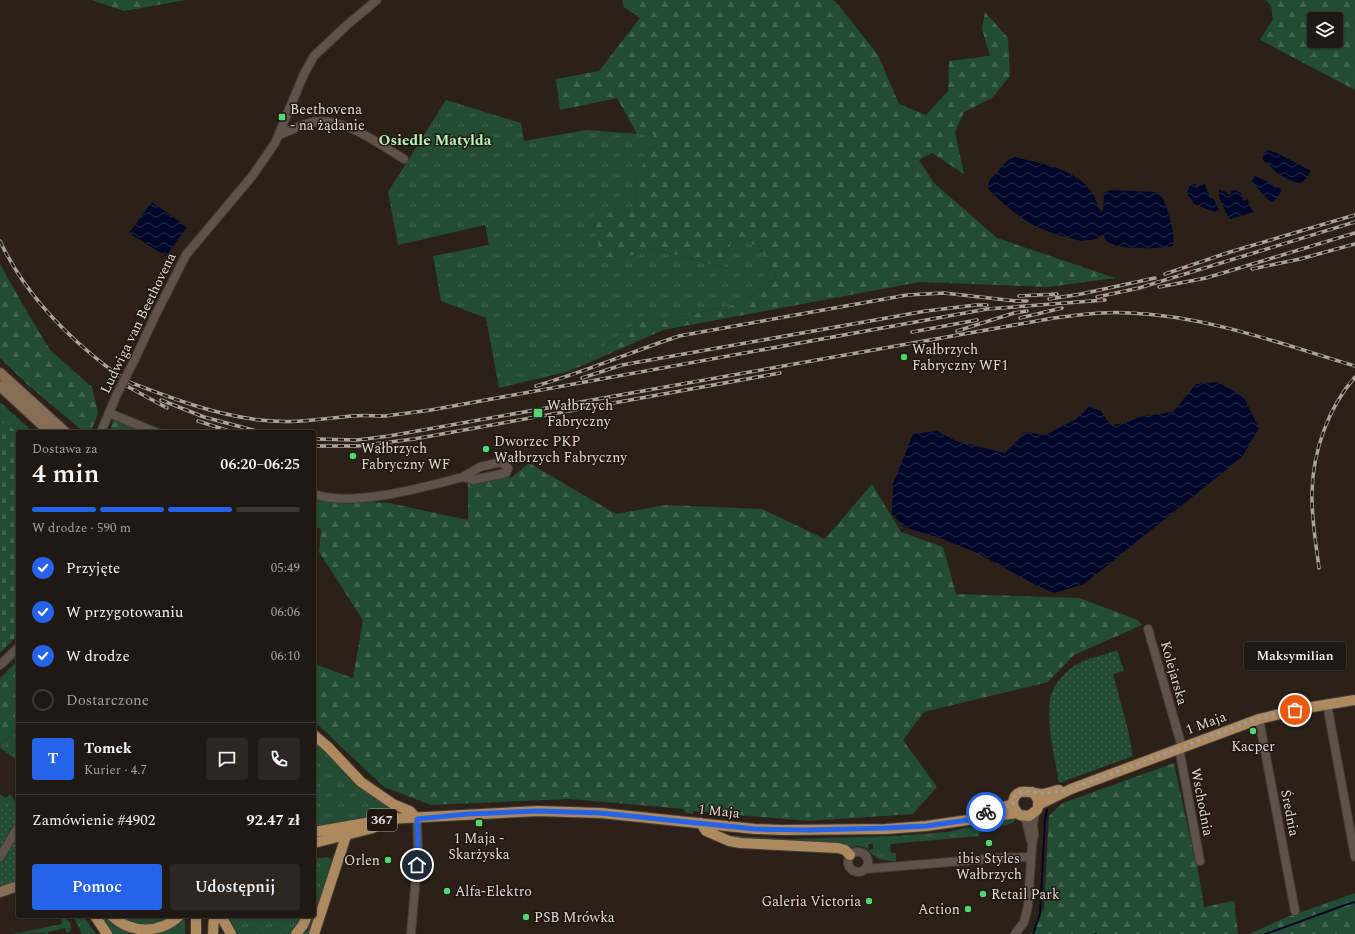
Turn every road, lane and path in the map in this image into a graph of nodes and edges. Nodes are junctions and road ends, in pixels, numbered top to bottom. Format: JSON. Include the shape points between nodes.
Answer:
{"nodes":[{"id":1,"x":377,"y":0,"type":"edge"},
{"id":2,"x":370,"y":3,"type":"edge"},
{"id":3,"x":279,"y":134,"type":"junction"},
{"id":4,"x":404,"y":159,"type":"dead end"},
{"id":5,"x":0,"y":373,"type":"edge"},
{"id":6,"x":0,"y":386,"type":"edge"},
{"id":7,"x":109,"y":413,"type":"junction"},
{"id":8,"x":48,"y":430,"type":"edge"},
{"id":9,"x":63,"y":430,"type":"edge"},
{"id":10,"x":102,"y":430,"type":"edge"},
{"id":11,"x":150,"y":430,"type":"edge"},
{"id":12,"x":463,"y":477,"type":"junction"},
{"id":13,"x":316,"y":494,"type":"edge"},
{"id":14,"x":1148,"y":629,"type":"dead end"},
{"id":15,"x":16,"y":650,"type":"edge"},
{"id":16,"x":0,"y":665,"type":"edge"},
{"id":17,"x":1355,"y":700,"type":"edge"},
{"id":18,"x":1327,"y":704,"type":"junction"},
{"id":19,"x":1259,"y":718,"type":"junction"},
{"id":20,"x":316,"y":737,"type":"edge"},
{"id":21,"x":1180,"y":747,"type":"junction"},
{"id":22,"x":1071,"y":789,"type":"junction"},
{"id":23,"x":1032,"y":792,"type":"junction"},
{"id":24,"x":1037,"y":809,"type":"junction"},
{"id":25,"x":1017,"y":810,"type":"junction"},
{"id":26,"x":417,"y":819,"type":"junction"},
{"id":27,"x":701,"y":823,"type":"junction"},
{"id":28,"x":16,"y":830,"type":"edge"},
{"id":29,"x":316,"y":832,"type":"edge"},
{"id":30,"x":346,"y":836,"type":"junction"},
{"id":31,"x":316,"y":843,"type":"edge"},
{"id":32,"x":1032,"y":845,"type":"junction"},
{"id":33,"x":850,"y":855,"type":"junction"},
{"id":34,"x":0,"y":857,"type":"edge"},
{"id":35,"x":1031,"y":857,"type":"junction"},
{"id":36,"x":1355,"y":857,"type":"edge"},
{"id":37,"x":867,"y":859,"type":"junction"},
{"id":38,"x":1200,"y":861,"type":"dead end"},
{"id":39,"x":886,"y":867,"type":"junction"},
{"id":40,"x":865,"y":869,"type":"junction"},
{"id":41,"x":16,"y":887,"type":"edge"},
{"id":42,"x":0,"y":892,"type":"edge"},
{"id":43,"x":1295,"y":911,"type":"dead end"},
{"id":44,"x":96,"y":918,"type":"edge"},
{"id":45,"x":114,"y":918,"type":"edge"},
{"id":46,"x":177,"y":918,"type":"edge"},
{"id":47,"x":196,"y":918,"type":"edge"},
{"id":48,"x":214,"y":918,"type":"edge"},
{"id":49,"x":222,"y":918,"type":"edge"},
{"id":50,"x":307,"y":918,"type":"edge"},
{"id":51,"x":106,"y":934,"type":"edge"},
{"id":52,"x":196,"y":934,"type":"edge"},
{"id":53,"x":213,"y":934,"type":"edge"},
{"id":54,"x":231,"y":934,"type":"edge"},
{"id":55,"x":296,"y":934,"type":"edge"},
{"id":56,"x":314,"y":934,"type":"edge"},
{"id":57,"x":411,"y":934,"type":"edge"},
{"id":58,"x":1016,"y":934,"type":"edge"}],
"edges":[{"from":1,"to":2,"type":"street","name":"Ludwiga van Beethovena"},
{"from":2,"to":3,"type":"street","name":"Ludwiga van Beethovena","via":[[314,56]]},
{"from":3,"to":4,"type":"street","via":[[314,122],[336,123]]},
{"from":3,"to":7,"type":"street","name":"Ludwiga van Beethovena","bridge":true,"via":[[253,175],[186,256]]},
{"from":5,"to":9,"type":"main road"},
{"from":6,"to":8,"type":"main road"},
{"from":7,"to":10,"type":"street","name":"Ludwiga van Beethovena"},
{"from":7,"to":11,"type":"street"},
{"from":12,"to":12,"type":"street","via":[[473,480],[506,473],[508,468],[502,462],[480,467]]},
{"from":12,"to":13,"type":"street","via":[[375,496],[335,499]]},
{"from":14,"to":21,"type":"street","name":"Kolejarska"},
{"from":15,"to":16,"type":"street"},
{"from":17,"to":18,"type":"main road","name":"1 Maja","number":"367"},
{"from":18,"to":19,"type":"main road","name":"1 Maja","number":"367"},
{"from":18,"to":36,"type":"street"},
{"from":19,"to":21,"type":"main road","name":"1 Maja","number":"367"},
{"from":19,"to":43,"type":"street","name":"Średnia"},
{"from":20,"to":26,"type":"main road","via":[[361,782],[393,804],[410,811]]},
{"from":21,"to":22,"type":"main road","name":"1 Maja","number":"367"},
{"from":21,"to":38,"type":"street","name":"Wschodnia"},
{"from":22,"to":23,"type":"main road","name":"1 Maja","number":"367","via":[[1043,794]]},
{"from":22,"to":24,"type":"main road","name":"1 Maja","number":"367"},
{"from":23,"to":24,"type":"main road","via":[[1037,798]]},
{"from":23,"to":25,"type":"main road","number":"367","via":[[1024,791],[1018,794],[1014,800]]},
{"from":24,"to":25,"type":"main road","number":"367","via":[[1026,816]]},
{"from":24,"to":32,"type":"street"},
{"from":25,"to":27,"type":"main road","name":"1 Maja","number":"367","via":[[926,826],[820,830],[755,829]]},
{"from":25,"to":32,"type":"street","via":[[1026,820]]},
{"from":26,"to":27,"type":"main road","name":"1 Maja","number":"367","via":[[538,811],[601,813]]},
{"from":26,"to":29,"type":"main road","name":"1 Maja","number":"367","via":[[388,819]]},
{"from":26,"to":30,"type":"main road","name":"1 Maja","number":"367"},
{"from":26,"to":57,"type":"street","via":[[418,852]]},
{"from":27,"to":33,"type":"main road","via":[[706,831],[740,844],[838,848]]},
{"from":28,"to":34,"type":"street"},
{"from":30,"to":31,"type":"main road","name":"1 Maja","number":"367"},
{"from":30,"to":56,"type":"main road"},
{"from":32,"to":35,"type":"street"},
{"from":33,"to":37,"type":"street","via":[[860,852]]},
{"from":33,"to":40,"type":"street","via":[[848,861],[851,869],[856,872]]},
{"from":35,"to":39,"type":"street"},
{"from":35,"to":58,"type":"street","via":[[1028,906],[1024,922]]},
{"from":37,"to":39,"type":"street"},
{"from":37,"to":40,"type":"street"},
{"from":39,"to":40,"type":"street"},
{"from":41,"to":42,"type":"main road"},
{"from":44,"to":51,"type":"main road"},
{"from":45,"to":46,"type":"main road","via":[[123,925],[142,931],[159,929]]},
{"from":47,"to":52,"type":"main road"},
{"from":48,"to":53,"type":"main road"},
{"from":49,"to":54,"type":"main road"},
{"from":50,"to":55,"type":"main road"}]}
